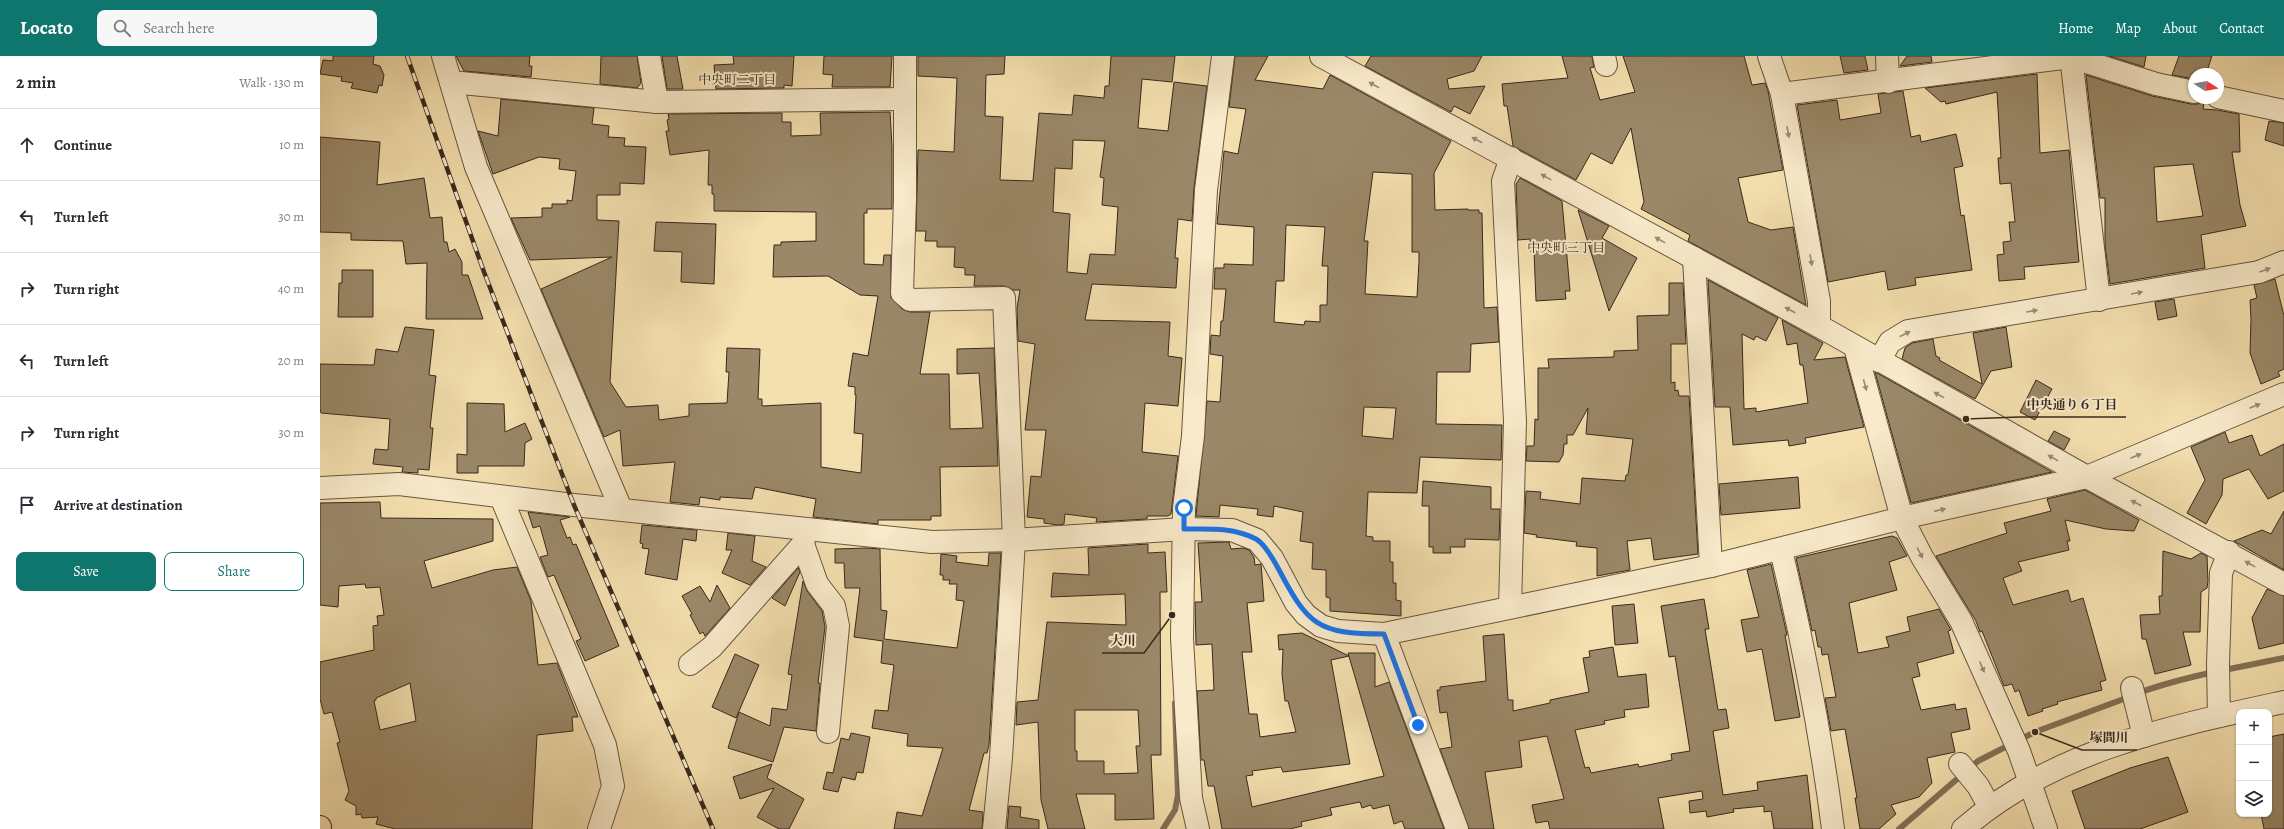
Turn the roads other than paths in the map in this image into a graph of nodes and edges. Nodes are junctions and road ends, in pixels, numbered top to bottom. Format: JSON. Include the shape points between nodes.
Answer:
{"nodes":[{"id":1,"x":443,"y":56,"type":"edge"},
{"id":2,"x":649,"y":56,"type":"edge"},
{"id":3,"x":905,"y":56,"type":"edge"},
{"id":4,"x":1223,"y":56,"type":"edge"},
{"id":5,"x":1321,"y":56,"type":"edge"},
{"id":6,"x":1769,"y":56,"type":"edge"},
{"id":7,"x":1887,"y":56,"type":"edge"},
{"id":8,"x":2071,"y":57,"type":"edge"},
{"id":9,"x":2111,"y":62,"type":"edge"},
{"id":10,"x":451,"y":82,"type":"junction"},
{"id":11,"x":1888,"y":82,"type":"junction"},
{"id":12,"x":2188,"y":91,"type":"edge"},
{"id":13,"x":1782,"y":94,"type":"junction"},
{"id":14,"x":2224,"y":98,"type":"edge"},
{"id":15,"x":905,"y":100,"type":"junction"},
{"id":16,"x":657,"y":102,"type":"junction"},
{"id":17,"x":2284,"y":111,"type":"edge"},
{"id":18,"x":1511,"y":158,"type":"junction"},
{"id":19,"x":1694,"y":258,"type":"junction"},
{"id":20,"x":2284,"y":262,"type":"edge"},
{"id":21,"x":2099,"y":300,"type":"junction"},
{"id":22,"x":1819,"y":326,"type":"junction"},
{"id":23,"x":1855,"y":347,"type":"junction"},
{"id":24,"x":1879,"y":361,"type":"junction"},
{"id":25,"x":2284,"y":394,"type":"edge"},
{"id":26,"x":2087,"y":477,"type":"junction"},
{"id":27,"x":320,"y":488,"type":"edge"},
{"id":28,"x":501,"y":497,"type":"junction"},
{"id":29,"x":621,"y":509,"type":"junction"},
{"id":30,"x":1902,"y":518,"type":"junction"},
{"id":31,"x":1184,"y":529,"type":"junction"},
{"id":32,"x":804,"y":537,"type":"junction"},
{"id":33,"x":1014,"y":540,"type":"junction"},
{"id":34,"x":1781,"y":550,"type":"junction"},
{"id":35,"x":2229,"y":552,"type":"junction"},
{"id":36,"x":1711,"y":566,"type":"junction"},
{"id":37,"x":2284,"y":584,"type":"edge"},
{"id":38,"x":1510,"y":607,"type":"junction"},
{"id":39,"x":1384,"y":634,"type":"junction"},
{"id":40,"x":690,"y":664,"type":"dead end"},
{"id":41,"x":2132,"y":688,"type":"dead end"},
{"id":42,"x":2284,"y":702,"type":"edge"},
{"id":43,"x":2219,"y":716,"type":"junction"},
{"id":44,"x":828,"y":732,"type":"dead end"},
{"id":45,"x":2144,"y":736,"type":"junction"},
{"id":46,"x":1960,"y":764,"type":"dead end"},
{"id":47,"x":2029,"y":782,"type":"junction"},
{"id":48,"x":1989,"y":806,"type":"junction"},
{"id":49,"x":599,"y":829,"type":"edge"},
{"id":50,"x":994,"y":829,"type":"edge"},
{"id":51,"x":1198,"y":829,"type":"edge"},
{"id":52,"x":1457,"y":829,"type":"edge"},
{"id":53,"x":1833,"y":829,"type":"edge"},
{"id":54,"x":1963,"y":829,"type":"edge"},
{"id":55,"x":2046,"y":829,"type":"edge"}],
"edges":[{"from":1,"to":10,"type":"street"},
{"from":2,"to":16,"type":"street"},
{"from":3,"to":15,"type":"street"},
{"from":4,"to":31,"type":"street","via":[[1206,190],[1193,436],[1184,508]]},
{"from":18,"to":5,"type":"street","one_way":true},
{"from":6,"to":13,"type":"street"},
{"from":7,"to":11,"type":"street"},
{"from":8,"to":9,"type":"street"},
{"from":8,"to":11,"type":"street"},
{"from":8,"to":21,"type":"street"},
{"from":9,"to":12,"type":"street","via":[[2156,84]]},
{"from":10,"to":16,"type":"street"},
{"from":10,"to":29,"type":"street","via":[[476,167]]},
{"from":11,"to":13,"type":"street"},
{"from":13,"to":22,"type":"street","one_way":true,"via":[[1819,301]]},
{"from":14,"to":17,"type":"street"},
{"from":15,"to":16,"type":"street"},
{"from":15,"to":33,"type":"street","via":[[906,199],[902,293],[910,300],[1004,298]]},
{"from":19,"to":18,"type":"street","one_way":true},
{"from":18,"to":38,"type":"street","via":[[1504,181],[1515,421]]},
{"from":22,"to":19,"type":"street","one_way":true},
{"from":19,"to":36,"type":"street"},
{"from":21,"to":20,"type":"street","one_way":true,"via":[[2259,272]]},
{"from":24,"to":21,"type":"street","one_way":true,"via":[[1890,342],[1908,331]]},
{"from":22,"to":23,"type":"street"},
{"from":23,"to":24,"type":"street"},
{"from":23,"to":30,"type":"street","one_way":true},
{"from":26,"to":24,"type":"street","one_way":true},
{"from":26,"to":25,"type":"street","one_way":true},
{"from":30,"to":26,"type":"street","one_way":true},
{"from":35,"to":26,"type":"street","one_way":true},
{"from":27,"to":28,"type":"street","via":[[399,484]]},
{"from":28,"to":29,"type":"street"},
{"from":28,"to":49,"type":"street","via":[[605,745],[613,786]]},
{"from":29,"to":32,"type":"street"},
{"from":30,"to":34,"type":"street"},
{"from":30,"to":47,"type":"street","one_way":true,"via":[[1922,557],[1961,621],[2015,743]]},
{"from":31,"to":33,"type":"street"},
{"from":31,"to":39,"type":"street","via":[[1232,530],[1257,540],[1272,558],[1306,616],[1321,626],[1338,631]]},
{"from":31,"to":51,"type":"street","via":[[1182,638],[1191,798]]},
{"from":32,"to":33,"type":"street","via":[[932,542]]},
{"from":32,"to":40,"type":"street","via":[[712,647]]},
{"from":32,"to":44,"type":"street","via":[[818,584],[834,606],[838,626]]},
{"from":33,"to":50,"type":"street","via":[[1001,758]]},
{"from":34,"to":36,"type":"street"},
{"from":34,"to":53,"type":"street","via":[[1801,634],[1823,747]]},
{"from":37,"to":35,"type":"street","one_way":true},
{"from":35,"to":43,"type":"street","via":[[2221,573]]},
{"from":36,"to":38,"type":"street"},
{"from":38,"to":39,"type":"street"},
{"from":39,"to":52,"type":"street"},
{"from":41,"to":45,"type":"street"},
{"from":42,"to":43,"type":"street"},
{"from":43,"to":45,"type":"street"},
{"from":45,"to":47,"type":"street","via":[[2118,743],[2054,768]]},
{"from":46,"to":48,"type":"street","via":[[1978,786]]},
{"from":47,"to":48,"type":"street"},
{"from":47,"to":55,"type":"street"},
{"from":48,"to":54,"type":"street"}]}
